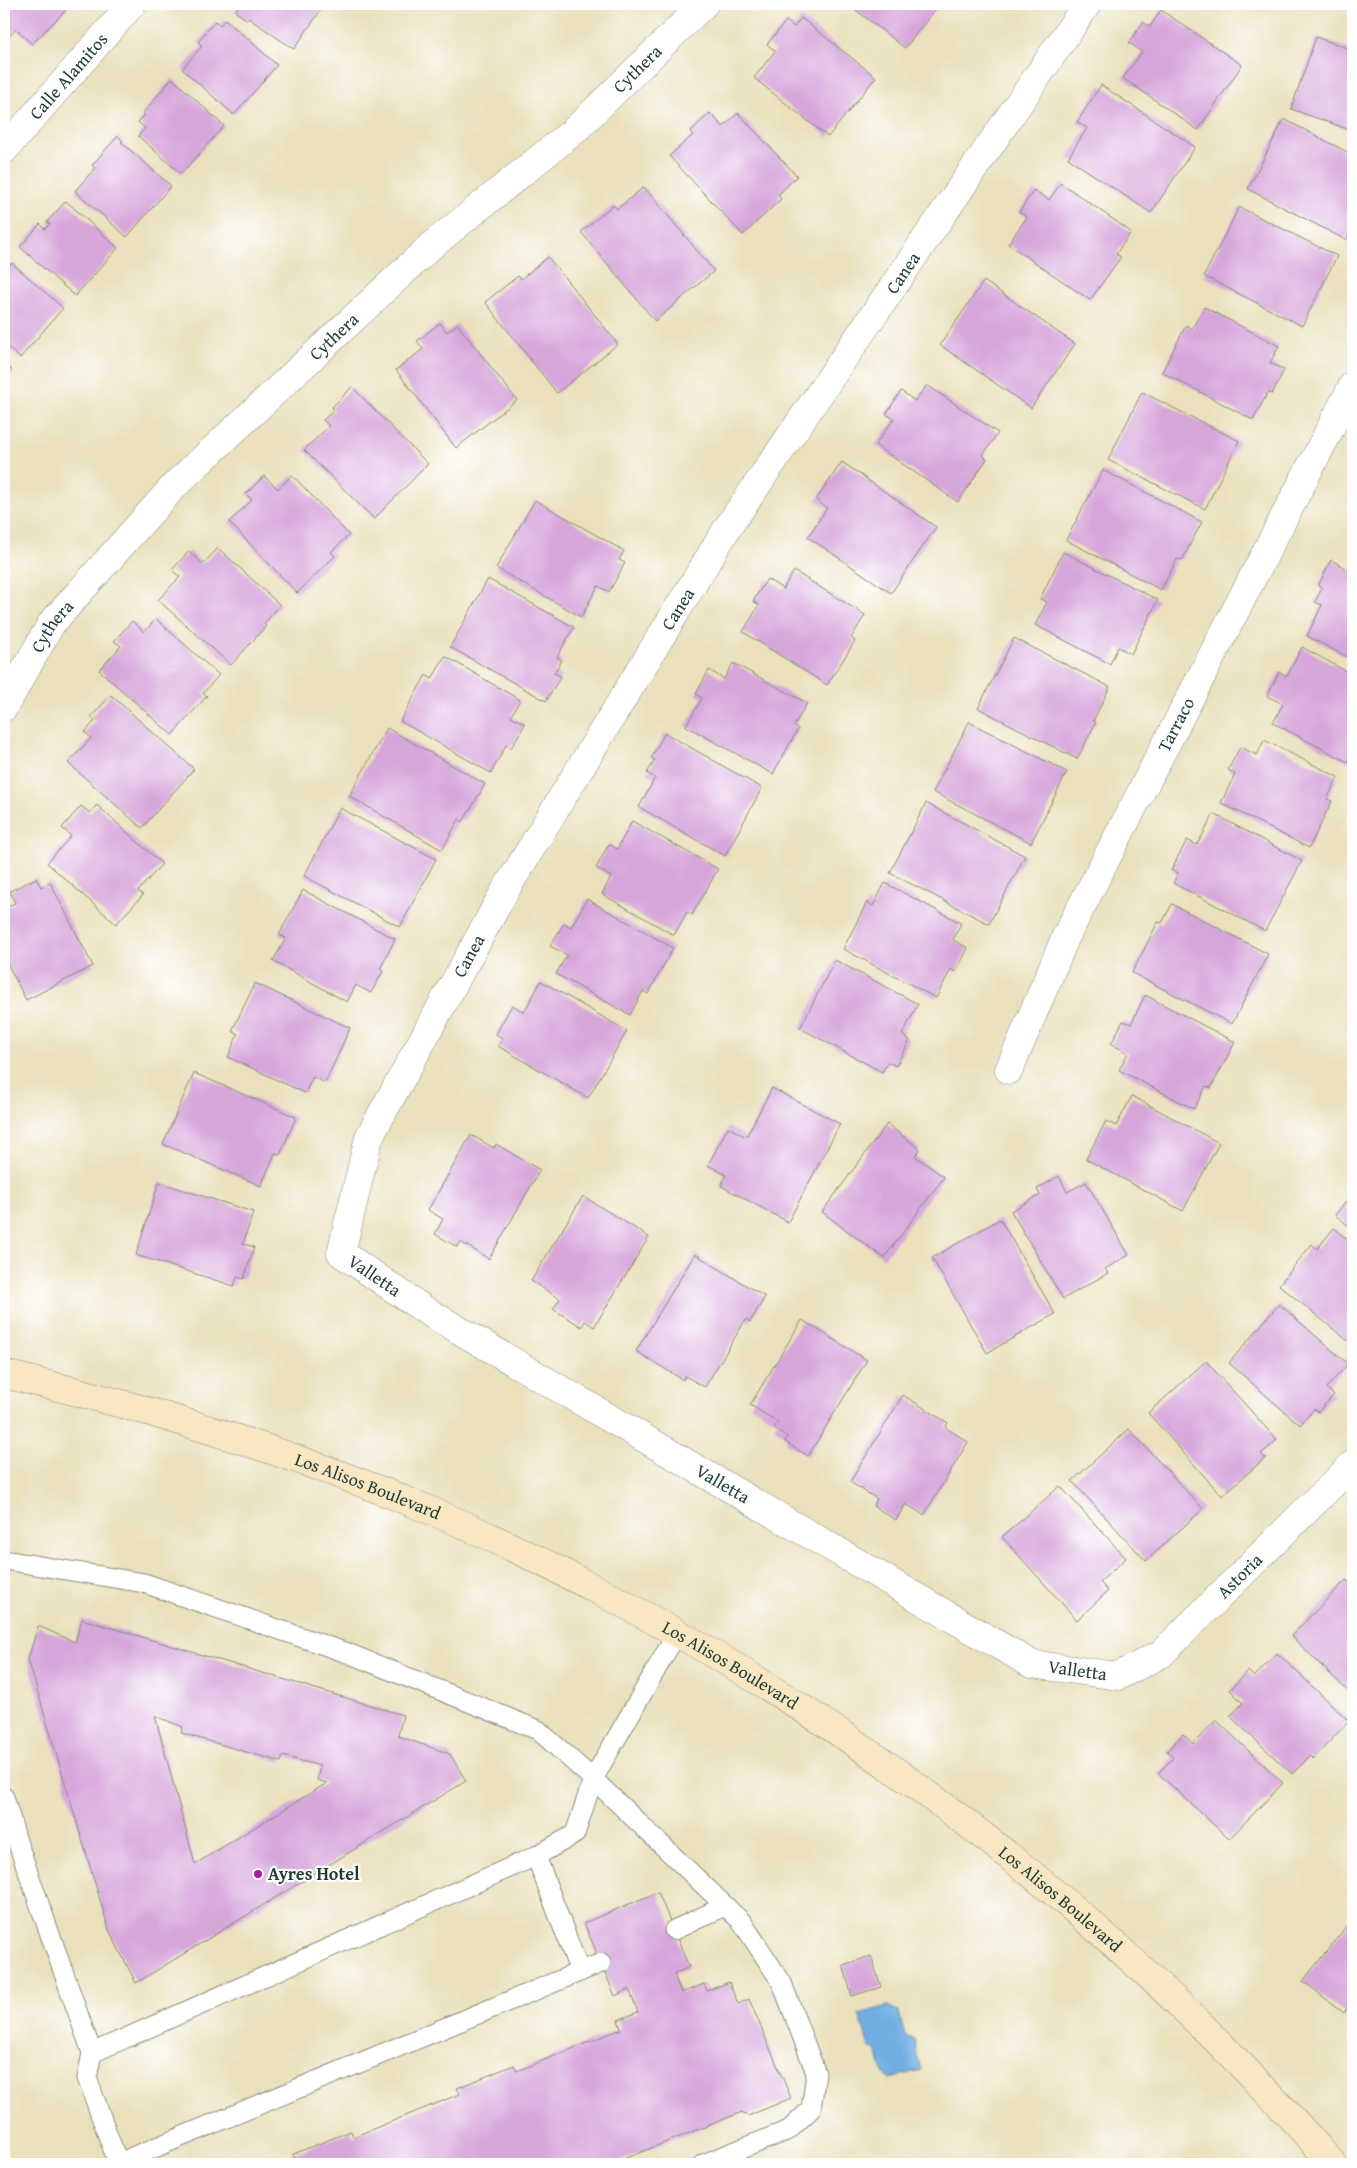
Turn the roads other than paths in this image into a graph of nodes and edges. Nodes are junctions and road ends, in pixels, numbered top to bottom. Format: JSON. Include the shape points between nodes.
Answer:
{"nodes":[{"id":1,"x":132,"y":4,"type":"edge"},
{"id":2,"x":704,"y":4,"type":"edge"},
{"id":3,"x":1087,"y":4,"type":"edge"},
{"id":4,"x":7,"y":141,"type":"edge"},
{"id":5,"x":1353,"y":385,"type":"edge"},
{"id":6,"x":4,"y":707,"type":"edge"},
{"id":7,"x":1009,"y":1070,"type":"dead end"},
{"id":8,"x":341,"y":1254,"type":"joint"},
{"id":9,"x":4,"y":1374,"type":"edge"},
{"id":10,"x":1353,"y":1464,"type":"edge"},
{"id":11,"x":4,"y":1560,"type":"edge"},
{"id":12,"x":677,"y":1633,"type":"junction"},
{"id":13,"x":1118,"y":1676,"type":"joint"},
{"id":14,"x":593,"y":1778,"type":"junction"},
{"id":15,"x":4,"y":1797,"type":"edge"},
{"id":16,"x":536,"y":1856,"type":"junction"},
{"id":17,"x":725,"y":1906,"type":"junction"},
{"id":18,"x":674,"y":1930,"type":"dead end"},
{"id":19,"x":601,"y":1963,"type":"dead end"},
{"id":20,"x":580,"y":1972,"type":"junction"},
{"id":21,"x":92,"y":2053,"type":"junction"},
{"id":22,"x":118,"y":2163,"type":"edge"},
{"id":23,"x":703,"y":2164,"type":"edge"},
{"id":24,"x":1333,"y":2164,"type":"edge"}],
"edges":[{"from":1,"to":4,"type":"street","name":"Calle Alamitos"},
{"from":2,"to":6,"type":"street","name":"Cythera","via":[[575,130],[431,246],[174,486],[51,624]]},
{"from":3,"to":8,"type":"street","name":"Canea","via":[[728,527],[506,889],[369,1137]]},
{"from":5,"to":7,"type":"street","name":"Tarraco","via":[[1066,936]]},
{"from":8,"to":13,"type":"street","name":"Valletta","via":[[428,1312],[1031,1664]]},
{"from":9,"to":12,"type":"main road","name":"Los Alisos Boulevard","via":[[134,1408],[324,1469],[440,1515],[558,1570]]},
{"from":10,"to":13,"type":"street","name":"Astoria","via":[[1162,1654]]},
{"from":11,"to":14,"type":"lane","via":[[144,1583],[350,1654],[538,1730]]},
{"from":12,"to":14,"type":"lane"},
{"from":12,"to":24,"type":"main road","name":"Los Alisos Boulevard","via":[[821,1719],[911,1780],[1010,1856],[1158,1984],[1225,2048]]},
{"from":14,"to":16,"type":"lane","via":[[575,1834]]},
{"from":14,"to":17,"type":"lane"},
{"from":15,"to":21,"type":"lane"},
{"from":16,"to":20,"type":"lane"},
{"from":16,"to":21,"type":"lane"},
{"from":17,"to":18,"type":"lane"},
{"from":17,"to":23,"type":"lane","via":[[742,1922],[782,1983],[816,2073],[811,2109],[789,2130]]},
{"from":19,"to":20,"type":"lane"},
{"from":20,"to":22,"type":"lane"},
{"from":21,"to":22,"type":"lane","via":[[87,2078]]}]}
